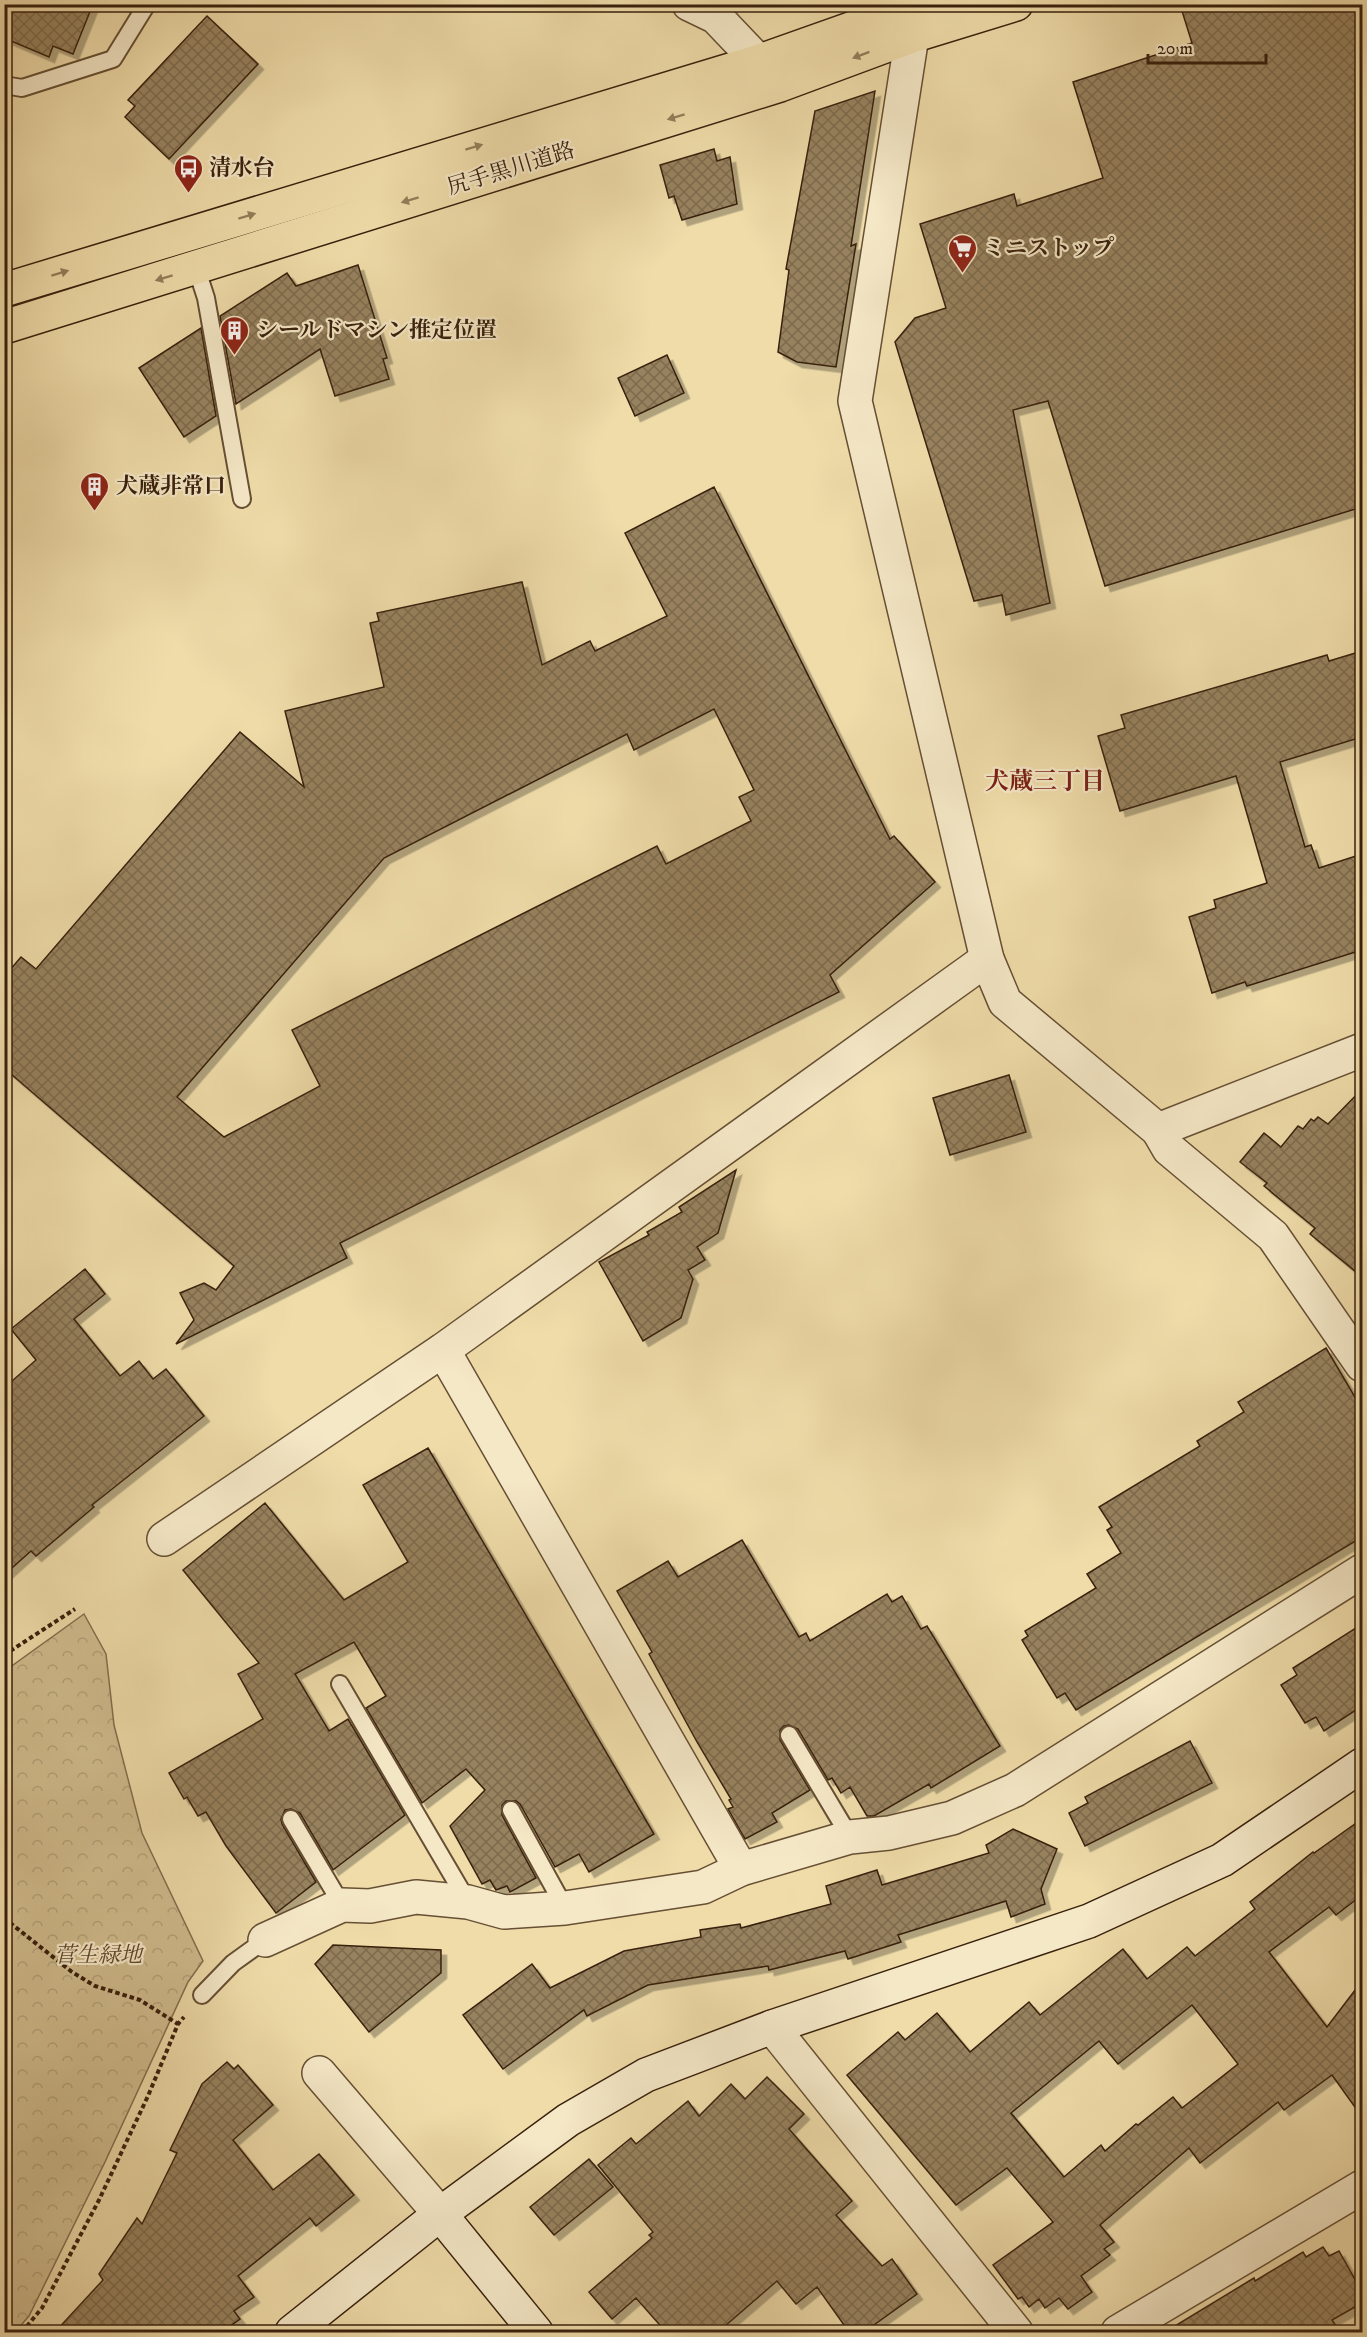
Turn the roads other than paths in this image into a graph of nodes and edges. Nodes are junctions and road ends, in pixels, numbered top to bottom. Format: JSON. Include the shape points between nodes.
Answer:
{"nodes":[{"id":1,"x":147,"y":4,"type":"edge"},
{"id":2,"x":689,"y":4,"type":"edge"},
{"id":3,"x":1016,"y":4,"type":"edge"},
{"id":4,"x":913,"y":16,"type":"edge"},
{"id":5,"x":770,"y":73,"type":"junction"},
{"id":6,"x":4,"y":85,"type":"edge"},
{"id":7,"x":196,"y":267,"type":"junction"},
{"id":8,"x":4,"y":290,"type":"edge"},
{"id":9,"x":4,"y":327,"type":"edge"},
{"id":10,"x":242,"y":499,"type":"dead end"},
{"id":11,"x":987,"y":959,"type":"junction"},
{"id":12,"x":1362,"y":1050,"type":"edge"},
{"id":13,"x":1158,"y":1130,"type":"junction"},
{"id":14,"x":443,"y":1350,"type":"junction"},
{"id":15,"x":1362,"y":1365,"type":"edge"},
{"id":16,"x":164,"y":1539,"type":"dead end"},
{"id":17,"x":1362,"y":1571,"type":"edge"},
{"id":18,"x":340,"y":1684,"type":"dead end"},
{"id":19,"x":789,"y":1735,"type":"dead end"},
{"id":20,"x":1362,"y":1765,"type":"edge"},
{"id":21,"x":511,"y":1810,"type":"dead end"},
{"id":22,"x":291,"y":1819,"type":"dead end"},
{"id":23,"x":850,"y":1837,"type":"junction"},
{"id":24,"x":741,"y":1869,"type":"junction"},
{"id":25,"x":468,"y":1902,"type":"junction"},
{"id":26,"x":342,"y":1905,"type":"junction"},
{"id":27,"x":565,"y":1908,"type":"junction"},
{"id":28,"x":266,"y":1940,"type":"joint"},
{"id":29,"x":202,"y":1995,"type":"road end"},
{"id":30,"x":772,"y":2027,"type":"junction"},
{"id":31,"x":319,"y":2073,"type":"dead end"},
{"id":32,"x":1362,"y":2187,"type":"edge"},
{"id":33,"x":440,"y":2214,"type":"junction"},
{"id":34,"x":292,"y":2332,"type":"edge"},
{"id":35,"x":536,"y":2332,"type":"edge"},
{"id":36,"x":1016,"y":2332,"type":"edge"},
{"id":37,"x":1118,"y":2332,"type":"edge"}],
"edges":[{"from":1,"to":6,"type":"lane","via":[[113,59],[22,88]]},
{"from":2,"to":5,"type":"street","via":[[716,17]]},
{"from":3,"to":4,"type":"main road","name":"尻手黒川道路"},
{"from":4,"to":5,"type":"main road","name":"尻手黒川道路"},
{"from":4,"to":11,"type":"street","via":[[855,401]]},
{"from":5,"to":7,"type":"main road","name":"尻手黒川道路","one_way":true},
{"from":8,"to":5,"type":"main road","name":"尻手黒川道路","one_way":true},
{"from":7,"to":9,"type":"main road","name":"尻手黒川道路","one_way":true},
{"from":7,"to":10,"type":"lane","via":[[206,298]]},
{"from":11,"to":13,"type":"street","via":[[1005,1002]]},
{"from":11,"to":14,"type":"street"},
{"from":12,"to":13,"type":"street"},
{"from":13,"to":15,"type":"street","via":[[1169,1149],[1273,1236]]},
{"from":14,"to":16,"type":"street"},
{"from":14,"to":24,"type":"street"},
{"from":17,"to":23,"type":"street","via":[[1015,1790],[952,1818],[890,1833]]},
{"from":18,"to":25,"type":"lane"},
{"from":19,"to":23,"type":"lane"},
{"from":20,"to":30,"type":"street","via":[[1222,1860],[1089,1921]]},
{"from":21,"to":27,"type":"lane"},
{"from":22,"to":26,"type":"lane"},
{"from":23,"to":24,"type":"street"},
{"from":24,"to":27,"type":"street","via":[[703,1887]]},
{"from":25,"to":26,"type":"street","via":[[416,1897],[370,1906]]},
{"from":25,"to":27,"type":"street","via":[[504,1912]]},
{"from":26,"to":28,"type":"street"},
{"from":28,"to":29,"type":"lane","via":[[233,1963]]},
{"from":30,"to":33,"type":"street","via":[[646,2075],[568,2120]]},
{"from":30,"to":36,"type":"street"},
{"from":31,"to":33,"type":"street"},
{"from":32,"to":37,"type":"street"},
{"from":33,"to":34,"type":"street"},
{"from":33,"to":35,"type":"street"}]}
